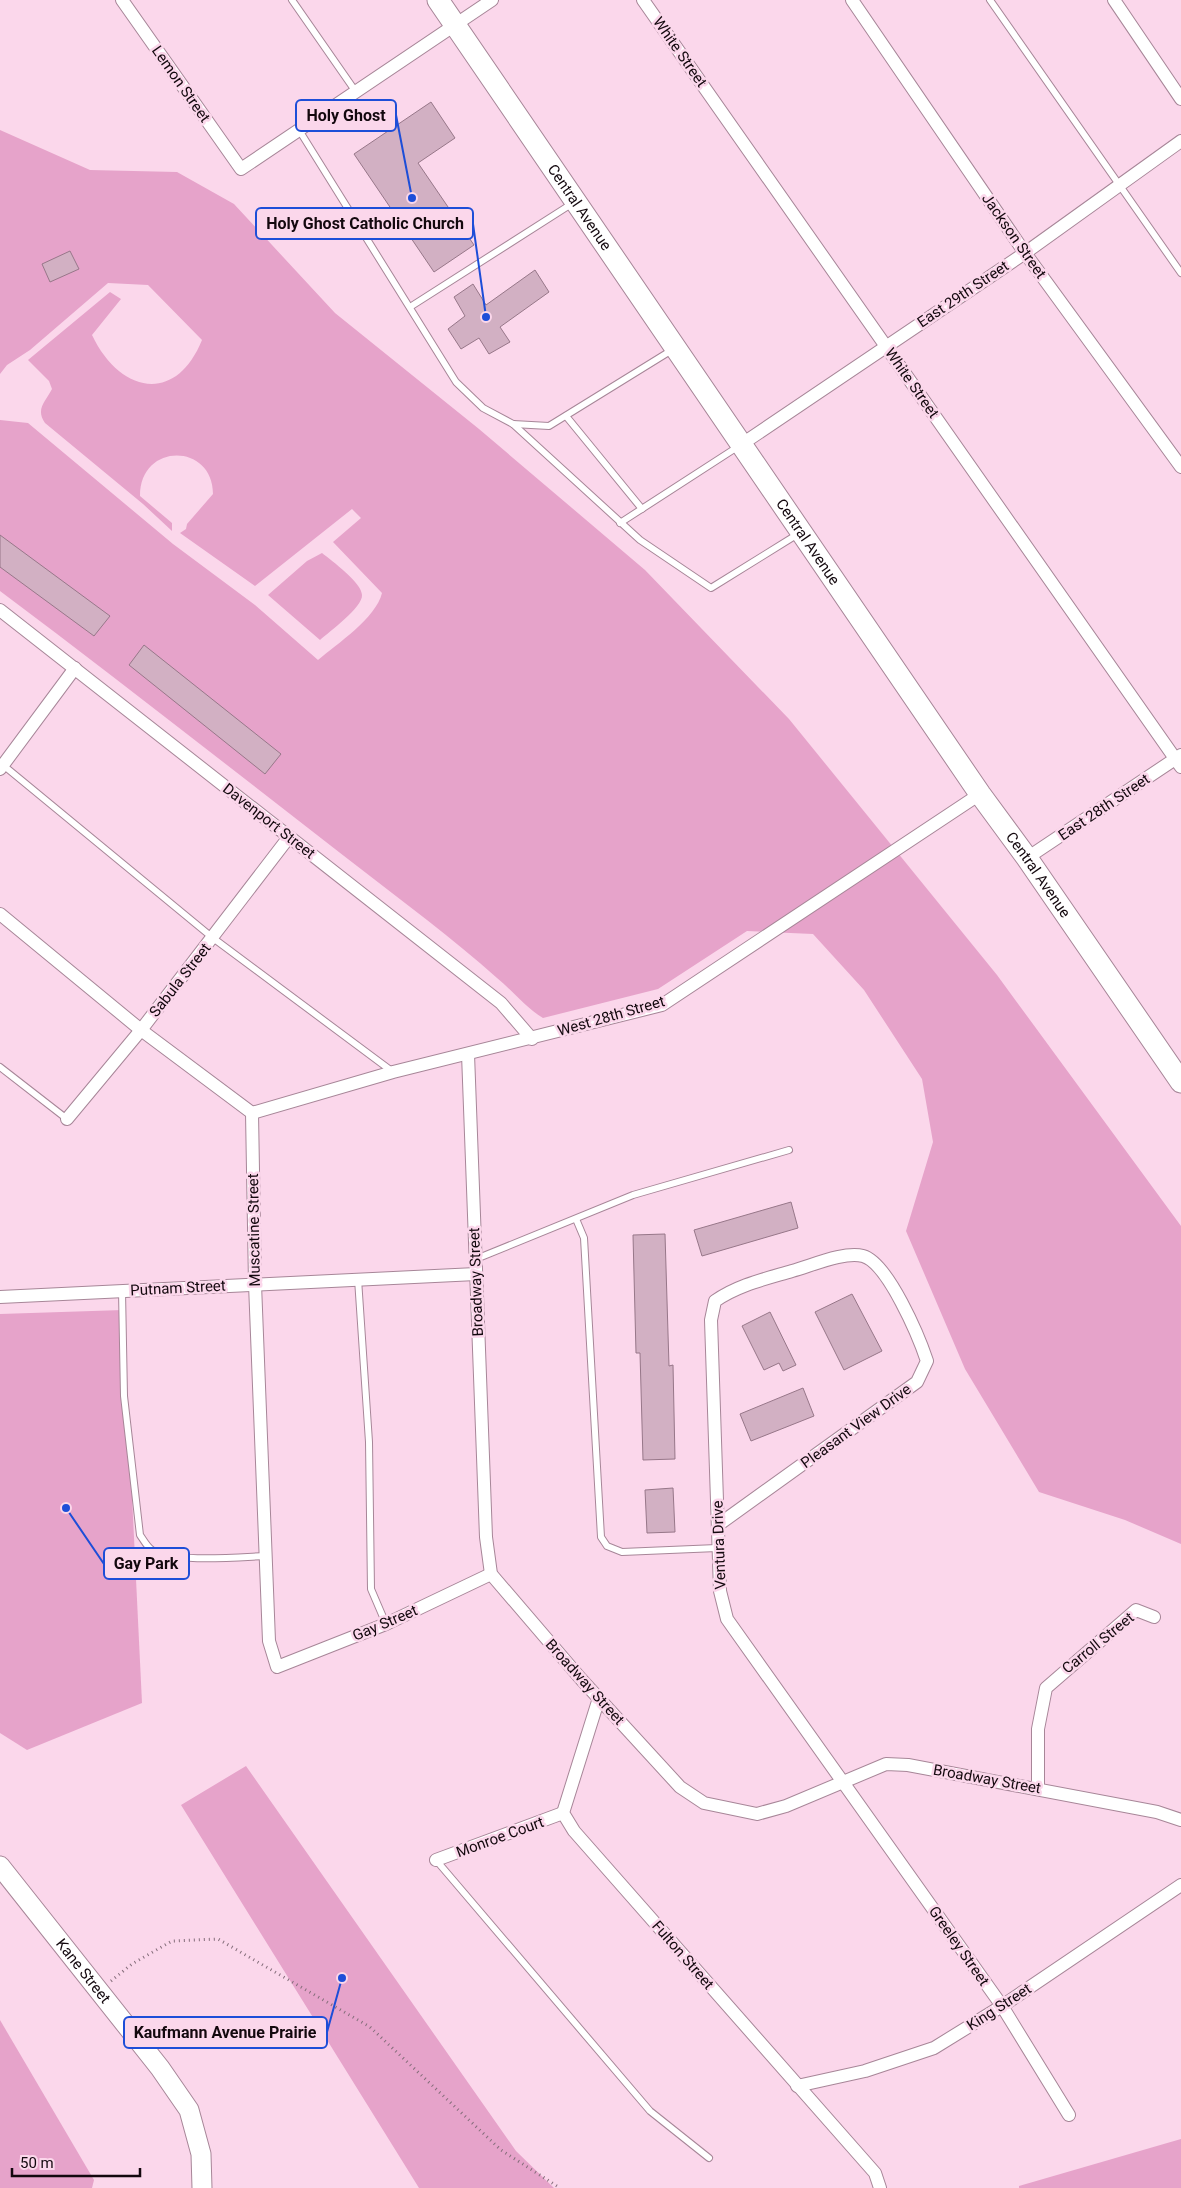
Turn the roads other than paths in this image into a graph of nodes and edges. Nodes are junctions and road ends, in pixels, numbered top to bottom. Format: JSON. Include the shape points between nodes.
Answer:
{"nodes":[{"id":1,"x":122,"y":0,"type":"edge"},
{"id":2,"x":292,"y":0,"type":"edge"},
{"id":3,"x":438,"y":0,"type":"edge"},
{"id":4,"x":492,"y":0,"type":"edge"},
{"id":5,"x":643,"y":0,"type":"edge"},
{"id":6,"x":852,"y":0,"type":"edge"},
{"id":7,"x":990,"y":0,"type":"edge"},
{"id":8,"x":1114,"y":0,"type":"edge"},
{"id":9,"x":456,"y":26,"type":"junction"},
{"id":10,"x":356,"y":92,"type":"junction"},
{"id":11,"x":1181,"y":99,"type":"edge"},
{"id":12,"x":299,"y":130,"type":"junction"},
{"id":13,"x":1181,"y":141,"type":"edge"},
{"id":14,"x":1119,"y":185,"type":"junction"},
{"id":15,"x":576,"y":201,"type":"junction"},
{"id":16,"x":1025,"y":253,"type":"junction"},
{"id":17,"x":1181,"y":274,"type":"edge"},
{"id":18,"x":410,"y":307,"type":"junction"},
{"id":19,"x":886,"y":346,"type":"junction"},
{"id":20,"x":676,"y":347,"type":"junction"},
{"id":21,"x":566,"y":416,"type":"junction"},
{"id":22,"x":513,"y":424,"type":"junction"},
{"id":23,"x":742,"y":444,"type":"junction"},
{"id":24,"x":1181,"y":468,"type":"edge"},
{"id":25,"x":642,"y":509,"type":"junction"},
{"id":26,"x":620,"y":523,"type":"junction"},
{"id":27,"x":801,"y":532,"type":"junction"},
{"id":28,"x":0,"y":610,"type":"edge"},
{"id":29,"x":74,"y":668,"type":"junction"},
{"id":30,"x":1179,"y":760,"type":"edge"},
{"id":31,"x":1,"y":766,"type":"edge"},
{"id":32,"x":980,"y":794,"type":"junction"},
{"id":33,"x":289,"y":837,"type":"junction"},
{"id":34,"x":1027,"y":858,"type":"junction"},
{"id":35,"x":0,"y":914,"type":"edge"},
{"id":36,"x":213,"y":938,"type":"junction"},
{"id":37,"x":141,"y":1030,"type":"junction"},
{"id":38,"x":532,"y":1038,"type":"junction"},
{"id":39,"x":468,"y":1054,"type":"junction"},
{"id":40,"x":0,"y":1067,"type":"edge"},
{"id":41,"x":394,"y":1072,"type":"junction"},
{"id":42,"x":1181,"y":1082,"type":"edge"},
{"id":43,"x":252,"y":1113,"type":"junction"},
{"id":44,"x":67,"y":1119,"type":"joint"},
{"id":45,"x":789,"y":1150,"type":"dead end"},
{"id":46,"x":576,"y":1219,"type":"junction"},
{"id":47,"x":476,"y":1259,"type":"junction"},
{"id":48,"x":476,"y":1274,"type":"junction"},
{"id":49,"x":358,"y":1279,"type":"junction"},
{"id":50,"x":254,"y":1284,"type":"junction"},
{"id":51,"x":122,"y":1291,"type":"junction"},
{"id":52,"x":0,"y":1296,"type":"edge"},
{"id":53,"x":714,"y":1301,"type":"joint"},
{"id":54,"x":718,"y":1526,"type":"junction"},
{"id":55,"x":718,"y":1548,"type":"junction"},
{"id":56,"x":266,"y":1556,"type":"junction"},
{"id":57,"x":491,"y":1574,"type":"junction"},
{"id":58,"x":1154,"y":1617,"type":"dead end"},
{"id":59,"x":386,"y":1624,"type":"junction"},
{"id":60,"x":277,"y":1667,"type":"joint"},
{"id":61,"x":599,"y":1698,"type":"junction"},
{"id":62,"x":843,"y":1781,"type":"junction"},
{"id":63,"x":1038,"y":1789,"type":"junction"},
{"id":64,"x":563,"y":1813,"type":"junction"},
{"id":65,"x":1181,"y":1820,"type":"edge"},
{"id":66,"x":436,"y":1860,"type":"joint"},
{"id":67,"x":0,"y":1866,"type":"edge"},
{"id":68,"x":1181,"y":1885,"type":"edge"},
{"id":69,"x":1002,"y":2006,"type":"junction"},
{"id":70,"x":797,"y":2086,"type":"junction"},
{"id":71,"x":1069,"y":2115,"type":"dead end"},
{"id":72,"x":709,"y":2158,"type":"dead end"},
{"id":73,"x":202,"y":2188,"type":"edge"},
{"id":74,"x":880,"y":2188,"type":"edge"}],
"edges":[{"from":1,"to":12,"type":"street","name":"Lemon Street","via":[[240,169]]},
{"from":2,"to":10,"type":"lane"},
{"from":3,"to":9,"type":"main road","name":"Central Avenue"},
{"from":4,"to":9,"type":"street"},
{"from":5,"to":19,"type":"street","name":"White Street"},
{"from":6,"to":16,"type":"street","name":"Jackson Street"},
{"from":7,"to":14,"type":"lane"},
{"from":8,"to":11,"type":"street"},
{"from":9,"to":10,"type":"street"},
{"from":9,"to":15,"type":"main road","name":"Central Avenue"},
{"from":10,"to":12,"type":"street"},
{"from":12,"to":18,"type":"lane"},
{"from":13,"to":14,"type":"street","name":"East 29th Street"},
{"from":14,"to":16,"type":"street","name":"East 29th Street"},
{"from":14,"to":17,"type":"lane"},
{"from":15,"to":18,"type":"lane"},
{"from":15,"to":20,"type":"main road","name":"Central Avenue"},
{"from":16,"to":19,"type":"street","name":"East 29th Street"},
{"from":16,"to":24,"type":"street","name":"Jackson Street"},
{"from":18,"to":22,"type":"lane","via":[[456,382],[483,408]]},
{"from":19,"to":23,"type":"street","name":"East 29th Street"},
{"from":19,"to":30,"type":"street","name":"White Street"},
{"from":20,"to":21,"type":"lane"},
{"from":20,"to":23,"type":"main road","name":"Central Avenue"},
{"from":21,"to":22,"type":"lane","via":[[548,426]]},
{"from":21,"to":25,"type":"lane"},
{"from":22,"to":26,"type":"lane"},
{"from":23,"to":25,"type":"lane"},
{"from":23,"to":27,"type":"main road","name":"Central Avenue"},
{"from":25,"to":26,"type":"lane"},
{"from":26,"to":27,"type":"lane","via":[[711,588]]},
{"from":27,"to":32,"type":"main road","name":"Central Avenue"},
{"from":28,"to":29,"type":"street","name":"Davenport Street"},
{"from":29,"to":31,"type":"street"},
{"from":29,"to":33,"type":"street","name":"Davenport Street"},
{"from":30,"to":34,"type":"street","name":"East 28th Street"},
{"from":31,"to":36,"type":"lane"},
{"from":32,"to":34,"type":"main road","name":"Central Avenue"},
{"from":32,"to":38,"type":"street","name":"West 28th Street","via":[[662,1005]]},
{"from":33,"to":36,"type":"street","name":"Sabula Street"},
{"from":33,"to":38,"type":"street","name":"Davenport Street","via":[[501,1003]]},
{"from":34,"to":42,"type":"main road","name":"Central Avenue"},
{"from":35,"to":37,"type":"street"},
{"from":36,"to":37,"type":"street","name":"Sabula Street"},
{"from":36,"to":41,"type":"lane"},
{"from":37,"to":43,"type":"street"},
{"from":37,"to":44,"type":"street","name":"Sabula Street"},
{"from":38,"to":39,"type":"street","name":"West 28th Street"},
{"from":39,"to":41,"type":"street","name":"West 28th Street"},
{"from":39,"to":47,"type":"street","name":"Broadway Street"},
{"from":40,"to":44,"type":"lane"},
{"from":41,"to":43,"type":"street","name":"West 28th Street"},
{"from":43,"to":50,"type":"street","name":"Muscatine Street"},
{"from":45,"to":46,"type":"lane","via":[[633,1196]]},
{"from":46,"to":47,"type":"lane"},
{"from":46,"to":55,"type":"lane","via":[[584,1238],[600,1537],[607,1546],[622,1552]]},
{"from":47,"to":48,"type":"street","name":"Broadway Street"},
{"from":48,"to":49,"type":"street","name":"Putnam Street"},
{"from":48,"to":57,"type":"street","name":"Broadway Street","via":[[486,1537]]},
{"from":49,"to":50,"type":"street","name":"Putnam Street"},
{"from":49,"to":59,"type":"lane","via":[[369,1442],[371,1589]]},
{"from":50,"to":51,"type":"street","name":"Putnam Street"},
{"from":50,"to":56,"type":"street","name":"Muscatine Street"},
{"from":51,"to":52,"type":"street","name":"Putnam Street"},
{"from":51,"to":56,"type":"lane","via":[[124,1396],[140,1534],[152,1550],[175,1556]]},
{"from":53,"to":54,"type":"street","name":"Ventura Drive","via":[[711,1320]]},
{"from":53,"to":54,"type":"street","name":"Pleasant View Drive","via":[[731,1290],[839,1257],[863,1256],[881,1267],[920,1338],[927,1362],[917,1382]]},
{"from":54,"to":55,"type":"street","name":"Ventura Drive"},
{"from":55,"to":62,"type":"street","name":"Ventura Drive","via":[[720,1591],[727,1619]]},
{"from":56,"to":60,"type":"street","name":"Muscatine Street","via":[[269,1641]]},
{"from":57,"to":59,"type":"street","name":"Gay Street"},
{"from":57,"to":61,"type":"street","name":"Broadway Street"},
{"from":58,"to":63,"type":"street","name":"Carroll Street","via":[[1136,1610],[1046,1688],[1038,1729]]},
{"from":59,"to":60,"type":"street","name":"Gay Street"},
{"from":61,"to":62,"type":"street","name":"Broadway Street","via":[[680,1787],[704,1803],[757,1814],[786,1806]]},
{"from":61,"to":64,"type":"street"},
{"from":62,"to":63,"type":"street","name":"Broadway Street","via":[[886,1764],[908,1765]]},
{"from":62,"to":69,"type":"street","name":"Greeley Street"},
{"from":63,"to":65,"type":"street","name":"Broadway Street","via":[[1157,1812]]},
{"from":64,"to":66,"type":"street","name":"Monroe Court"},
{"from":64,"to":70,"type":"street","name":"Fulton Street","via":[[574,1831]]},
{"from":66,"to":72,"type":"lane","via":[[650,2111]]},
{"from":67,"to":73,"type":"street","name":"Kane Street","via":[[160,2068],[189,2110],[201,2154]]},
{"from":68,"to":69,"type":"street","name":"King Street"},
{"from":69,"to":70,"type":"street","name":"King Street","via":[[934,2048]]},
{"from":69,"to":71,"type":"street","name":"Greeley Street"},
{"from":70,"to":74,"type":"street","name":"Fulton Street","via":[[875,2173]]}]}
